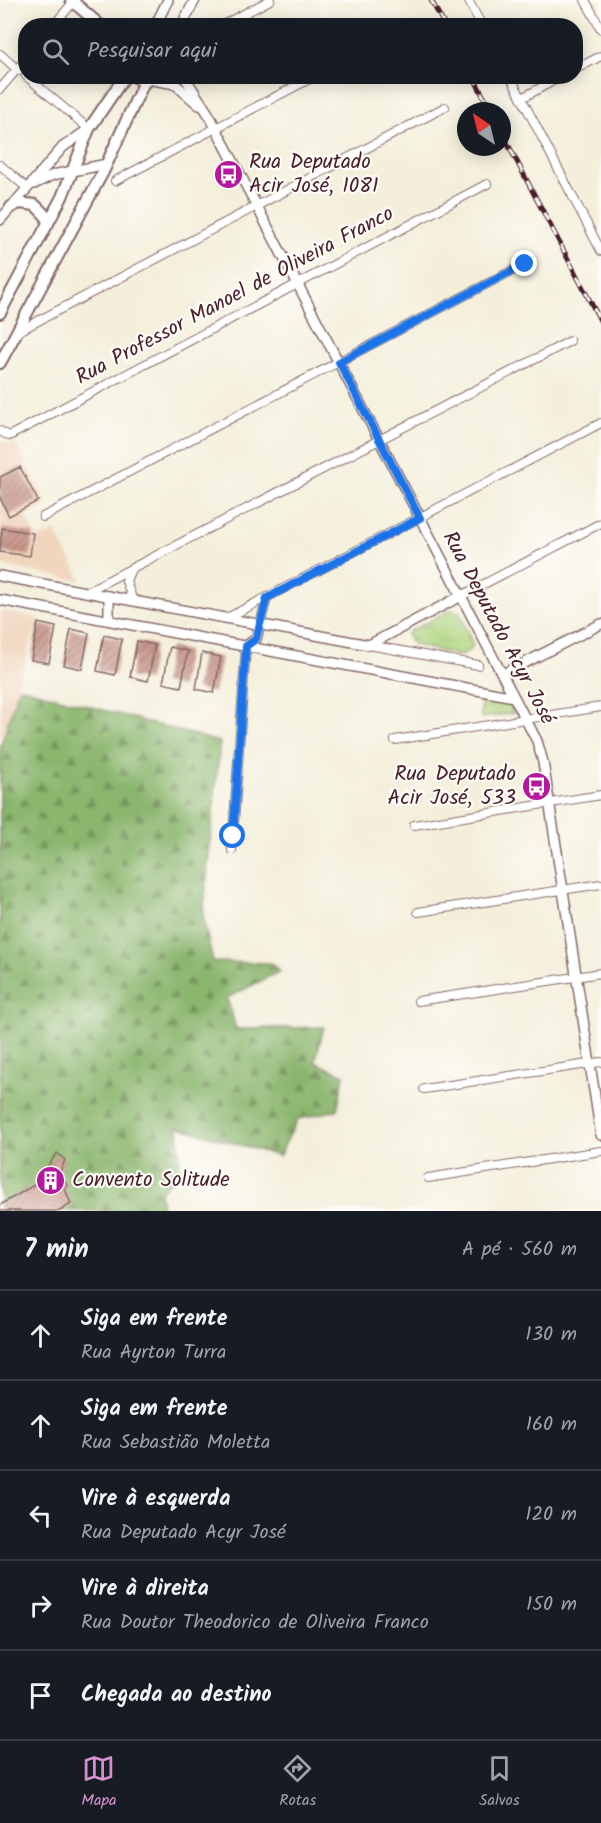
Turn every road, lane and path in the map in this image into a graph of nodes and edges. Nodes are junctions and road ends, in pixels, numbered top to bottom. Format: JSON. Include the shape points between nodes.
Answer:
{"nodes":[{"id":1,"x":168,"y":0,"type":"edge"},
{"id":2,"x":195,"y":0,"type":"edge"},
{"id":3,"x":270,"y":0,"type":"edge"},
{"id":4,"x":468,"y":0,"type":"edge"},
{"id":5,"x":585,"y":0,"type":"edge"},
{"id":6,"x":73,"y":1,"type":"edge"},
{"id":7,"x":60,"y":18,"type":"edge"},
{"id":8,"x":91,"y":18,"type":"edge"},
{"id":9,"x":159,"y":18,"type":"edge"},
{"id":10,"x":185,"y":18,"type":"edge"},
{"id":11,"x":236,"y":18,"type":"edge"},
{"id":12,"x":478,"y":18,"type":"edge"},
{"id":13,"x":601,"y":29,"type":"edge"},
{"id":14,"x":0,"y":54,"type":"edge"},
{"id":15,"x":601,"y":56,"type":"edge"},
{"id":16,"x":583,"y":65,"type":"edge"},
{"id":17,"x":17,"y":69,"type":"joint"},
{"id":18,"x":35,"y":84,"type":"edge"},
{"id":19,"x":119,"y":84,"type":"edge"},
{"id":20,"x":145,"y":84,"type":"edge"},
{"id":21,"x":174,"y":84,"type":"edge"},
{"id":22,"x":189,"y":84,"type":"edge"},
{"id":23,"x":300,"y":84,"type":"edge"},
{"id":24,"x":514,"y":84,"type":"edge"},
{"id":25,"x":547,"y":84,"type":"edge"},
{"id":26,"x":0,"y":89,"type":"edge"},
{"id":27,"x":522,"y":98,"type":"junction"},
{"id":28,"x":445,"y":107,"type":"dead end"},
{"id":29,"x":209,"y":115,"type":"junction"},
{"id":30,"x":216,"y":128,"type":"junction"},
{"id":31,"x":88,"y":129,"type":"junction"},
{"id":32,"x":107,"y":164,"type":"junction"},
{"id":33,"x":0,"y":165,"type":"edge"},
{"id":34,"x":72,"y":171,"type":"junction"},
{"id":35,"x":115,"y":181,"type":"dead end"},
{"id":36,"x":487,"y":184,"type":"dead end"},
{"id":37,"x":27,"y":188,"type":"junction"},
{"id":38,"x":256,"y":206,"type":"junction"},
{"id":39,"x":11,"y":207,"type":"junction"},
{"id":40,"x":0,"y":220,"type":"edge"},
{"id":41,"x":48,"y":224,"type":"junction"},
{"id":42,"x":601,"y":250,"type":"edge"},
{"id":43,"x":525,"y":264,"type":"dead end"},
{"id":44,"x":297,"y":284,"type":"junction"},
{"id":45,"x":28,"y":310,"type":"junction"},
{"id":46,"x":0,"y":313,"type":"edge"},
{"id":47,"x":41,"y":319,"type":"junction"},
{"id":48,"x":17,"y":332,"type":"junction"},
{"id":49,"x":570,"y":341,"type":"dead end"},
{"id":50,"x":339,"y":362,"type":"junction"},
{"id":51,"x":0,"y":363,"type":"edge"},
{"id":52,"x":601,"y":423,"type":"edge"},
{"id":53,"x":0,"y":431,"type":"edge"},
{"id":54,"x":379,"y":440,"type":"junction"},
{"id":55,"x":43,"y":517,"type":"dead end"},
{"id":56,"x":420,"y":518,"type":"junction"},
{"id":57,"x":601,"y":524,"type":"edge"},
{"id":58,"x":131,"y":569,"type":"junction"},
{"id":59,"x":0,"y":576,"type":"edge"},
{"id":60,"x":113,"y":579,"type":"junction"},
{"id":61,"x":86,"y":592,"type":"junction"},
{"id":62,"x":109,"y":596,"type":"junction"},
{"id":63,"x":461,"y":596,"type":"junction"},
{"id":64,"x":267,"y":598,"type":"junction"},
{"id":65,"x":0,"y":600,"type":"edge"},
{"id":66,"x":133,"y":601,"type":"junction"},
{"id":67,"x":227,"y":618,"type":"junction"},
{"id":68,"x":109,"y":620,"type":"junction"},
{"id":69,"x":260,"y":624,"type":"junction"},
{"id":70,"x":601,"y":624,"type":"edge"},
{"id":71,"x":369,"y":645,"type":"junction"},
{"id":72,"x":246,"y":646,"type":"junction"},
{"id":73,"x":478,"y":665,"type":"dead end"},
{"id":74,"x":502,"y":674,"type":"junction"},
{"id":75,"x":514,"y":697,"type":"junction"},
{"id":76,"x":601,"y":707,"type":"edge"},
{"id":77,"x":526,"y":719,"type":"junction"},
{"id":78,"x":395,"y":740,"type":"dead end"},
{"id":79,"x":601,"y":795,"type":"edge"},
{"id":80,"x":550,"y":804,"type":"junction"},
{"id":81,"x":414,"y":825,"type":"dead end"},
{"id":82,"x":232,"y":850,"type":"dead end"},
{"id":83,"x":601,"y":884,"type":"edge"},
{"id":84,"x":563,"y":890,"type":"junction"},
{"id":85,"x":418,"y":912,"type":"dead end"},
{"id":86,"x":601,"y":973,"type":"edge"},
{"id":87,"x":576,"y":976,"type":"junction"},
{"id":88,"x":418,"y":1001,"type":"dead end"},
{"id":89,"x":601,"y":1062,"type":"edge"},
{"id":90,"x":590,"y":1064,"type":"junction"},
{"id":91,"x":424,"y":1089,"type":"dead end"},
{"id":92,"x":601,"y":1135,"type":"edge"},
{"id":93,"x":601,"y":1151,"type":"edge"},
{"id":94,"x":428,"y":1178,"type":"dead end"}],
"edges":[{"from":1,"to":9,"type":"street"},
{"from":2,"to":10,"type":"street"},
{"from":3,"to":11,"type":"street"},
{"from":4,"to":12,"type":"street"},
{"from":5,"to":13,"type":"street"},
{"from":6,"to":7,"type":"street"},
{"from":6,"to":8,"type":"main road"},
{"from":14,"to":17,"type":"street"},
{"from":15,"to":16,"type":"street"},
{"from":17,"to":26,"type":"street"},
{"from":18,"to":31,"type":"street"},
{"from":19,"to":31,"type":"main road"},
{"from":20,"to":32,"type":"main road"},
{"from":21,"to":29,"type":"street","name":"Rua Deputado Acyr José"},
{"from":22,"to":29,"type":"street","name":"Rua Deputado Acyr José"},
{"from":23,"to":30,"type":"street"},
{"from":24,"to":27,"type":"street"},
{"from":25,"to":27,"type":"street"},
{"from":27,"to":42,"type":"street"},
{"from":28,"to":38,"type":"street"},
{"from":29,"to":30,"type":"street","name":"Rua Deputado Acyr José"},
{"from":30,"to":35,"type":"street"},
{"from":30,"to":38,"type":"street","name":"Rua Deputado Acyr José"},
{"from":31,"to":34,"type":"main road"},
{"from":31,"to":37,"type":"street","via":[[63,147]]},
{"from":32,"to":34,"type":"street"},
{"from":32,"to":45,"type":"main road"},
{"from":33,"to":37,"type":"street"},
{"from":34,"to":37,"type":"street"},
{"from":34,"to":41,"type":"main road"},
{"from":36,"to":44,"type":"street","name":"Rua Professor Manoel de Oliveira Franco"},
{"from":37,"to":39,"type":"street"},
{"from":38,"to":44,"type":"street","name":"Rua Deputado Acyr José"},
{"from":38,"to":47,"type":"street"},
{"from":39,"to":40,"type":"street"},
{"from":39,"to":41,"type":"main road","via":[[19,203],[35,205]]},
{"from":41,"to":46,"type":"main road"},
{"from":43,"to":50,"type":"street"},
{"from":44,"to":50,"type":"street","name":"Rua Deputado Acyr José"},
{"from":44,"to":53,"type":"street","name":"Rua Professor Manoel de Oliveira Franco","via":[[9,436]]},
{"from":45,"to":47,"type":"street"},
{"from":45,"to":48,"type":"main road"},
{"from":47,"to":48,"type":"street"},
{"from":48,"to":51,"type":"main road"},
{"from":49,"to":54,"type":"street"},
{"from":50,"to":54,"type":"street","name":"Rua Deputado Acyr José"},
{"from":50,"to":55,"type":"street"},
{"from":52,"to":56,"type":"street"},
{"from":54,"to":56,"type":"street","name":"Rua Deputado Acyr José"},
{"from":54,"to":58,"type":"street"},
{"from":56,"to":63,"type":"street","name":"Rua Deputado Acyr José"},
{"from":56,"to":64,"type":"street"},
{"from":57,"to":63,"type":"street"},
{"from":58,"to":60,"type":"street"},
{"from":58,"to":66,"type":"street","via":[[126,581]]},
{"from":59,"to":61,"type":"street"},
{"from":60,"to":61,"type":"street"},
{"from":60,"to":62,"type":"street"},
{"from":61,"to":62,"type":"street"},
{"from":62,"to":66,"type":"street"},
{"from":62,"to":68,"type":"street"},
{"from":63,"to":71,"type":"street"},
{"from":63,"to":74,"type":"street","name":"Rua Deputado Acyr José"},
{"from":64,"to":67,"type":"street"},
{"from":64,"to":69,"type":"street"},
{"from":65,"to":68,"type":"street"},
{"from":66,"to":67,"type":"street"},
{"from":67,"to":69,"type":"street"},
{"from":68,"to":72,"type":"street"},
{"from":69,"to":71,"type":"street"},
{"from":69,"to":72,"type":"street","via":[[256,639]]},
{"from":70,"to":74,"type":"street"},
{"from":71,"to":73,"type":"street"},
{"from":72,"to":75,"type":"street"},
{"from":72,"to":82,"type":"street"},
{"from":74,"to":75,"type":"street","name":"Rua Deputado Acyr José"},
{"from":75,"to":77,"type":"street","name":"Rua Deputado Acyr José"},
{"from":76,"to":77,"type":"street"},
{"from":77,"to":78,"type":"street"},
{"from":77,"to":80,"type":"street","name":"Rua Deputado Acyr José","via":[[541,751]]},
{"from":79,"to":80,"type":"street"},
{"from":80,"to":81,"type":"street"},
{"from":80,"to":84,"type":"street","name":"Rua Deputado Acyr José"},
{"from":83,"to":84,"type":"street"},
{"from":84,"to":85,"type":"street"},
{"from":84,"to":87,"type":"street","name":"Rua Deputado Acyr José"},
{"from":86,"to":87,"type":"street"},
{"from":87,"to":88,"type":"street"},
{"from":87,"to":90,"type":"street","name":"Rua Deputado Acyr José"},
{"from":89,"to":90,"type":"street"},
{"from":90,"to":91,"type":"street"},
{"from":90,"to":92,"type":"street","name":"Rua Deputado Acyr José"},
{"from":93,"to":94,"type":"street"}]}
